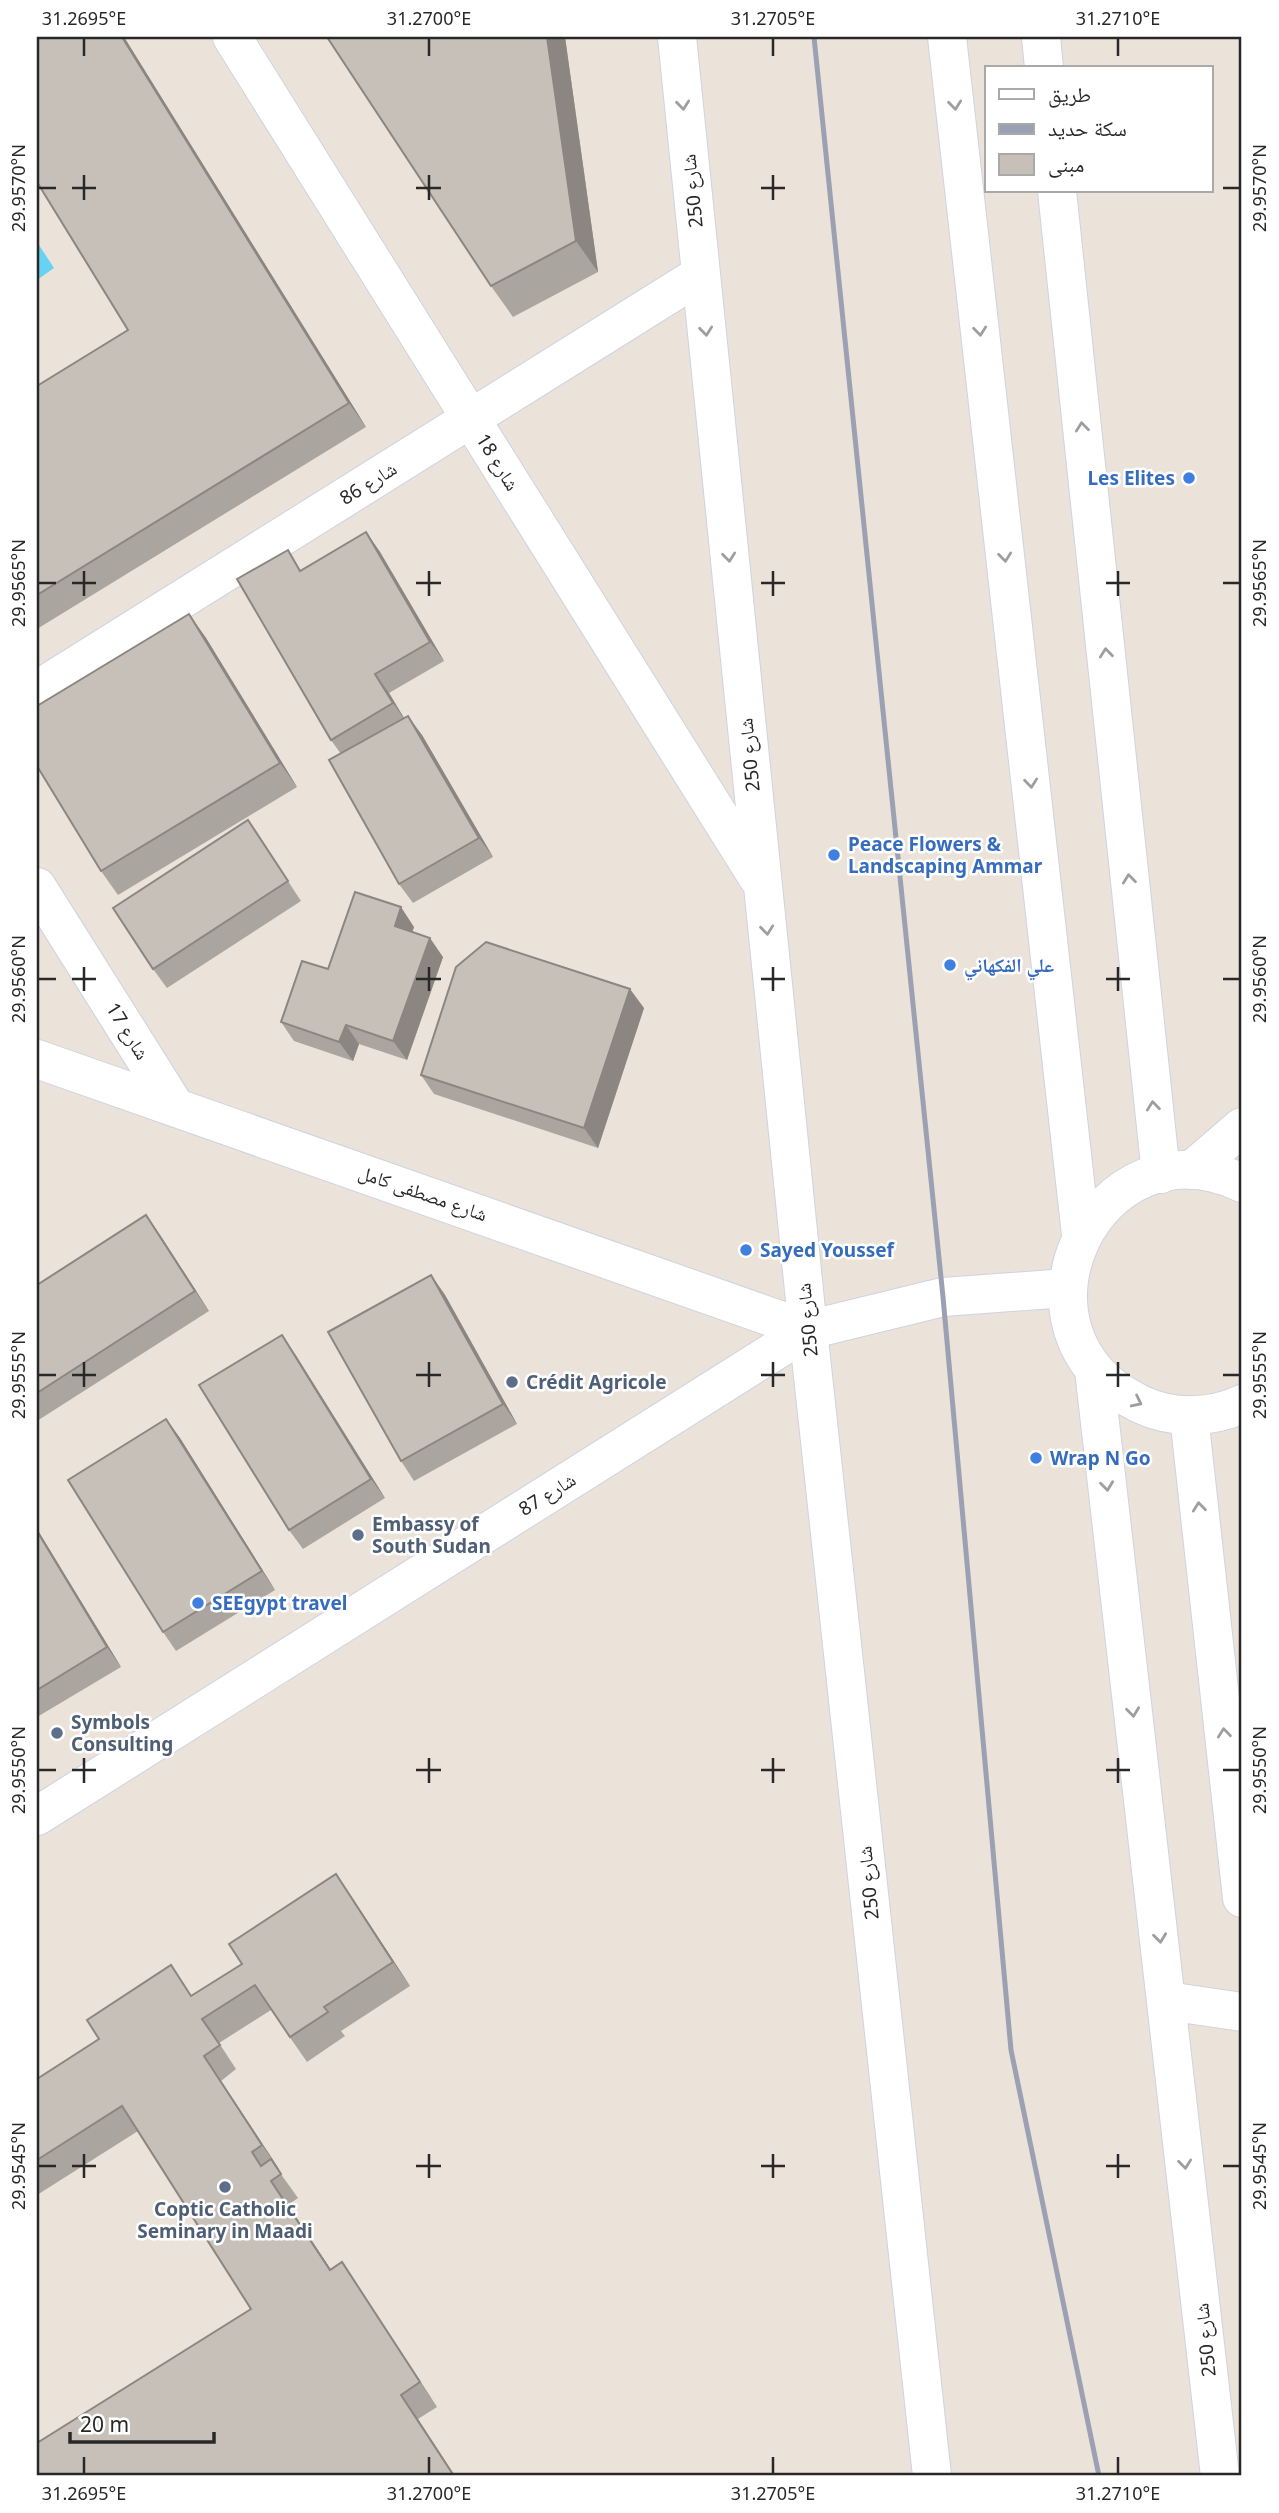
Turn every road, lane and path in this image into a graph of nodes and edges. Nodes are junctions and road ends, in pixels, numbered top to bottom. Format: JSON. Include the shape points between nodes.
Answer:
{"nodes":[{"id":1,"x":232,"y":37,"type":"edge"},
{"id":2,"x":677,"y":37,"type":"edge"},
{"id":3,"x":947,"y":37,"type":"edge"},
{"id":4,"x":1041,"y":37,"type":"edge"},
{"id":5,"x":1044,"y":66,"type":"edge"},
{"id":6,"x":1057,"y":192,"type":"edge"},
{"id":7,"x":700,"y":275,"type":"junction"},
{"id":8,"x":471,"y":419,"type":"junction"},
{"id":9,"x":37,"y":690,"type":"edge"},
{"id":10,"x":763,"y":886,"type":"junction"},
{"id":11,"x":37,"y":887,"type":"edge"},
{"id":12,"x":37,"y":1059,"type":"edge"},
{"id":13,"x":174,"y":1105,"type":"junction"},
{"id":14,"x":1242,"y":1127,"type":"edge"},
{"id":15,"x":1176,"y":1172,"type":"junction"},
{"id":16,"x":1242,"y":1183,"type":"edge"},
{"id":17,"x":1081,"y":1235,"type":"junction"},
{"id":18,"x":1067,"y":1288,"type":"junction"},
{"id":19,"x":808,"y":1329,"type":"junction"},
{"id":20,"x":1094,"y":1370,"type":"junction"},
{"id":21,"x":1242,"y":1404,"type":"edge"},
{"id":22,"x":1197,"y":1415,"type":"junction"},
{"id":23,"x":1242,"y":1434,"type":"edge"},
{"id":24,"x":37,"y":1816,"type":"edge"},
{"id":25,"x":1242,"y":1898,"type":"edge"},
{"id":26,"x":1167,"y":2001,"type":"junction"},
{"id":27,"x":1242,"y":2012,"type":"edge"},
{"id":28,"x":932,"y":2476,"type":"edge"},
{"id":29,"x":1220,"y":2476,"type":"edge"}],
"edges":[{"from":1,"to":8,"type":"street","name":"شارع 18"},
{"from":2,"to":7,"type":"street","name":"شارع 250","one_way":true},
{"from":3,"to":17,"type":"street","one_way":true},
{"from":4,"to":5,"type":"street"},
{"from":15,"to":6,"type":"street","one_way":true},
{"from":7,"to":8,"type":"street","name":"شارع 86"},
{"from":7,"to":10,"type":"street","name":"شارع 250","one_way":true},
{"from":8,"to":9,"type":"street","name":"شارع 86"},
{"from":8,"to":10,"type":"street","name":"شارع 18"},
{"from":10,"to":19,"type":"street","name":"شارع 250","one_way":true},
{"from":11,"to":13,"type":"street","name":"شارع 17"},
{"from":12,"to":13,"type":"street","name":"شارع مصطفى كامل"},
{"from":13,"to":19,"type":"street","name":"شارع مصطفى كامل"},
{"from":14,"to":15,"type":"street"},
{"from":15,"to":16,"type":"street","via":[[1227,1175]]},
{"from":15,"to":17,"type":"street","via":[[1123,1189]]},
{"from":17,"to":18,"type":"street"},
{"from":18,"to":19,"type":"street","via":[[943,1297]]},
{"from":18,"to":20,"type":"street","via":[[1072,1327]]},
{"from":19,"to":24,"type":"street","name":"شارع 87"},
{"from":19,"to":28,"type":"street","name":"شارع 250"},
{"from":20,"to":22,"type":"street","one_way":true,"via":[[1121,1394],[1154,1410]]},
{"from":20,"to":26,"type":"street","name":"شارع 250","one_way":true},
{"from":21,"to":22,"type":"street"},
{"from":22,"to":23,"type":"street"},
{"from":25,"to":22,"type":"street","one_way":true},
{"from":26,"to":27,"type":"street"},
{"from":26,"to":29,"type":"street","name":"شارع 250","one_way":true}]}
